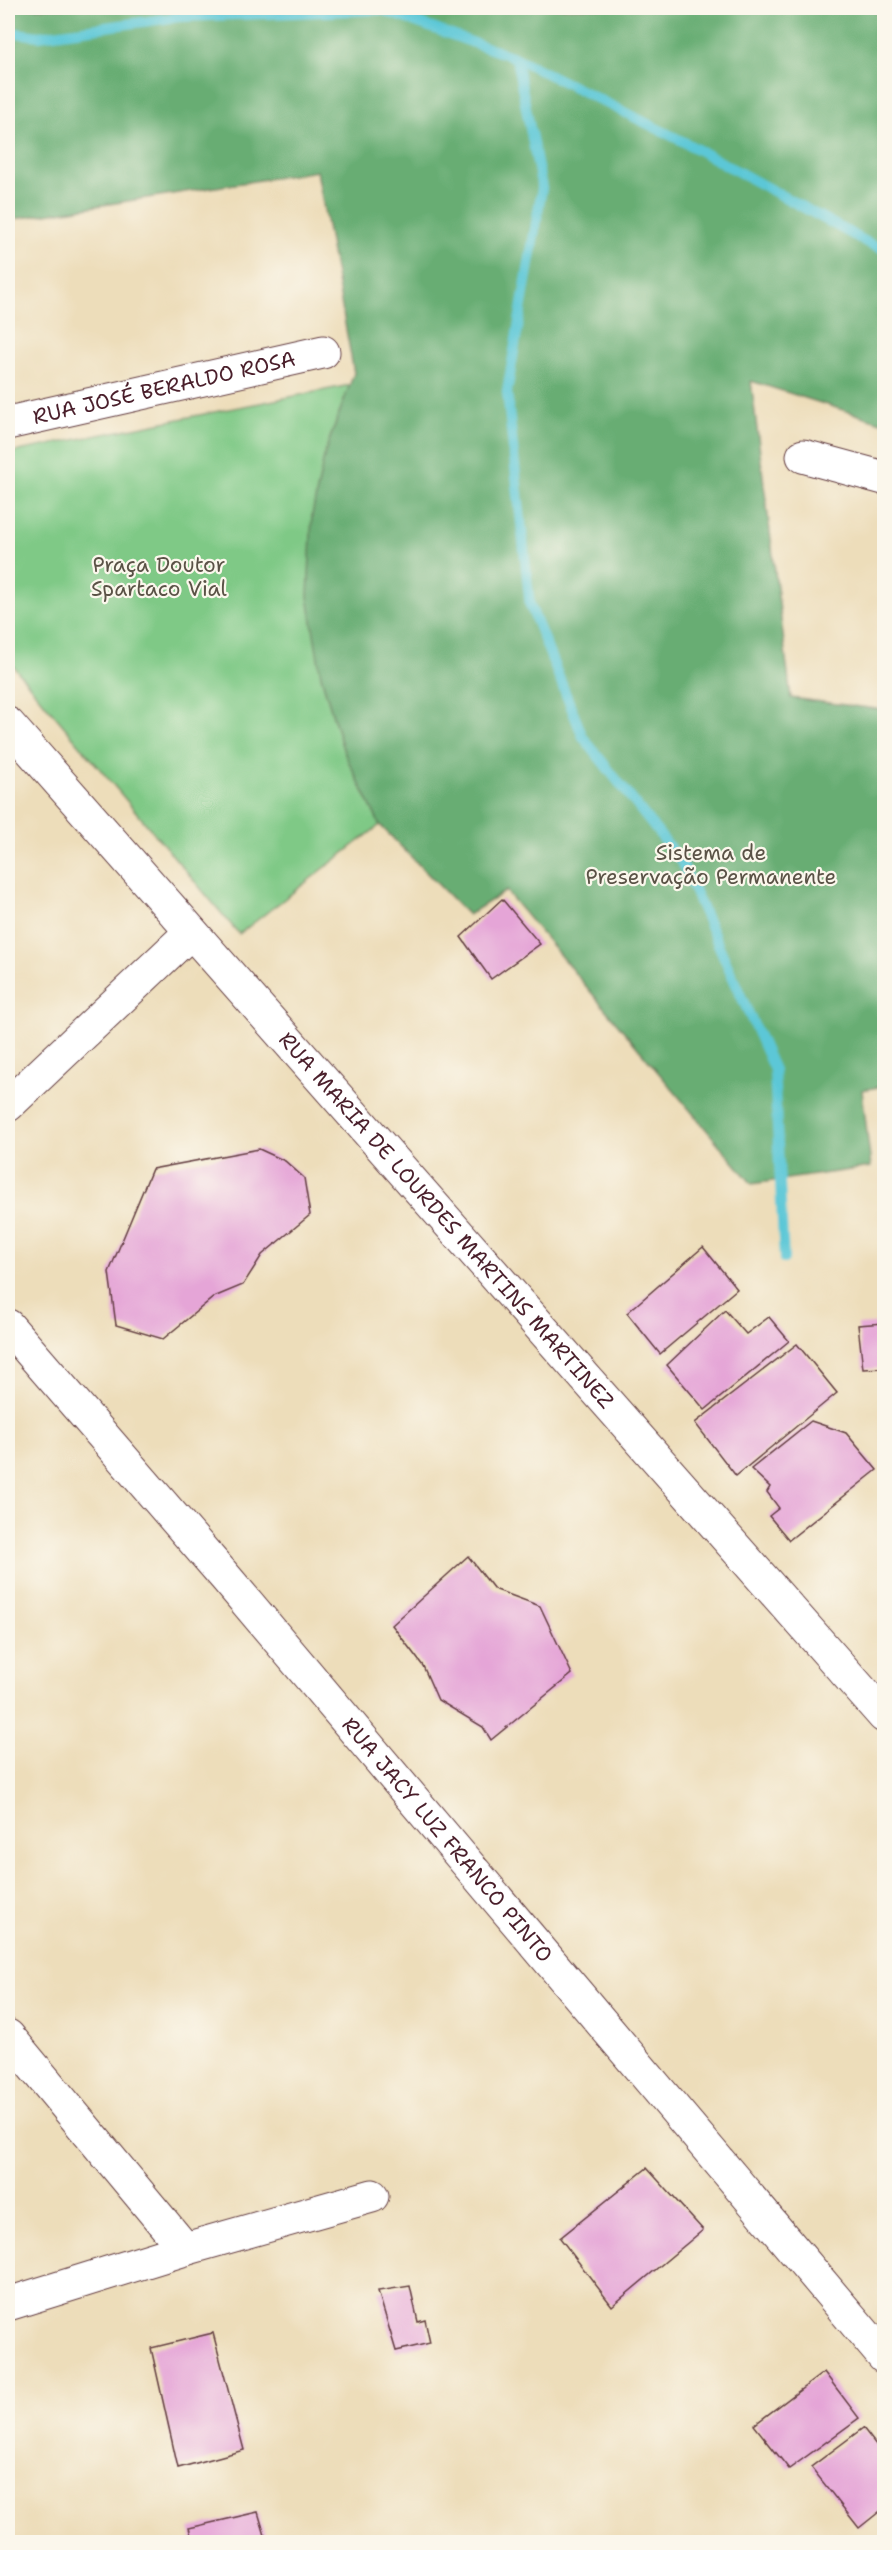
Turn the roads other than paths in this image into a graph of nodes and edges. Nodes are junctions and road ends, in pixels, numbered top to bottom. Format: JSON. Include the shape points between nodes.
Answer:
{"nodes":[{"id":1,"x":323,"y":352,"type":"dead end"},
{"id":2,"x":8,"y":423,"type":"edge"},
{"id":3,"x":803,"y":456,"type":"dead end"},
{"id":4,"x":885,"y":478,"type":"edge"},
{"id":5,"x":8,"y":724,"type":"edge"},
{"id":6,"x":191,"y":932,"type":"junction"},
{"id":7,"x":8,"y":1105,"type":"edge"},
{"id":8,"x":8,"y":1326,"type":"edge"},
{"id":9,"x":885,"y":1716,"type":"edge"},
{"id":10,"x":8,"y":2036,"type":"edge"},
{"id":11,"x":372,"y":2196,"type":"dead end"},
{"id":12,"x":185,"y":2249,"type":"junction"},
{"id":13,"x":8,"y":2304,"type":"edge"},
{"id":14,"x":885,"y":2357,"type":"edge"}],
"edges":[{"from":1,"to":2,"type":"street","name":"RUA JOSÉ BERALDO ROSA"},
{"from":3,"to":4,"type":"street"},
{"from":5,"to":6,"type":"street","name":"RUA MARIA DE LOURDES MARTINS MARTINEZ"},
{"from":6,"to":7,"type":"street"},
{"from":6,"to":9,"type":"street","name":"RUA MARIA DE LOURDES MARTINS MARTINEZ"},
{"from":8,"to":14,"type":"street","name":"RUA JACY LUZ FRANCO PINTO","via":[[235,1588]]},
{"from":10,"to":12,"type":"street"},
{"from":11,"to":12,"type":"street"},
{"from":12,"to":13,"type":"street"}]}
